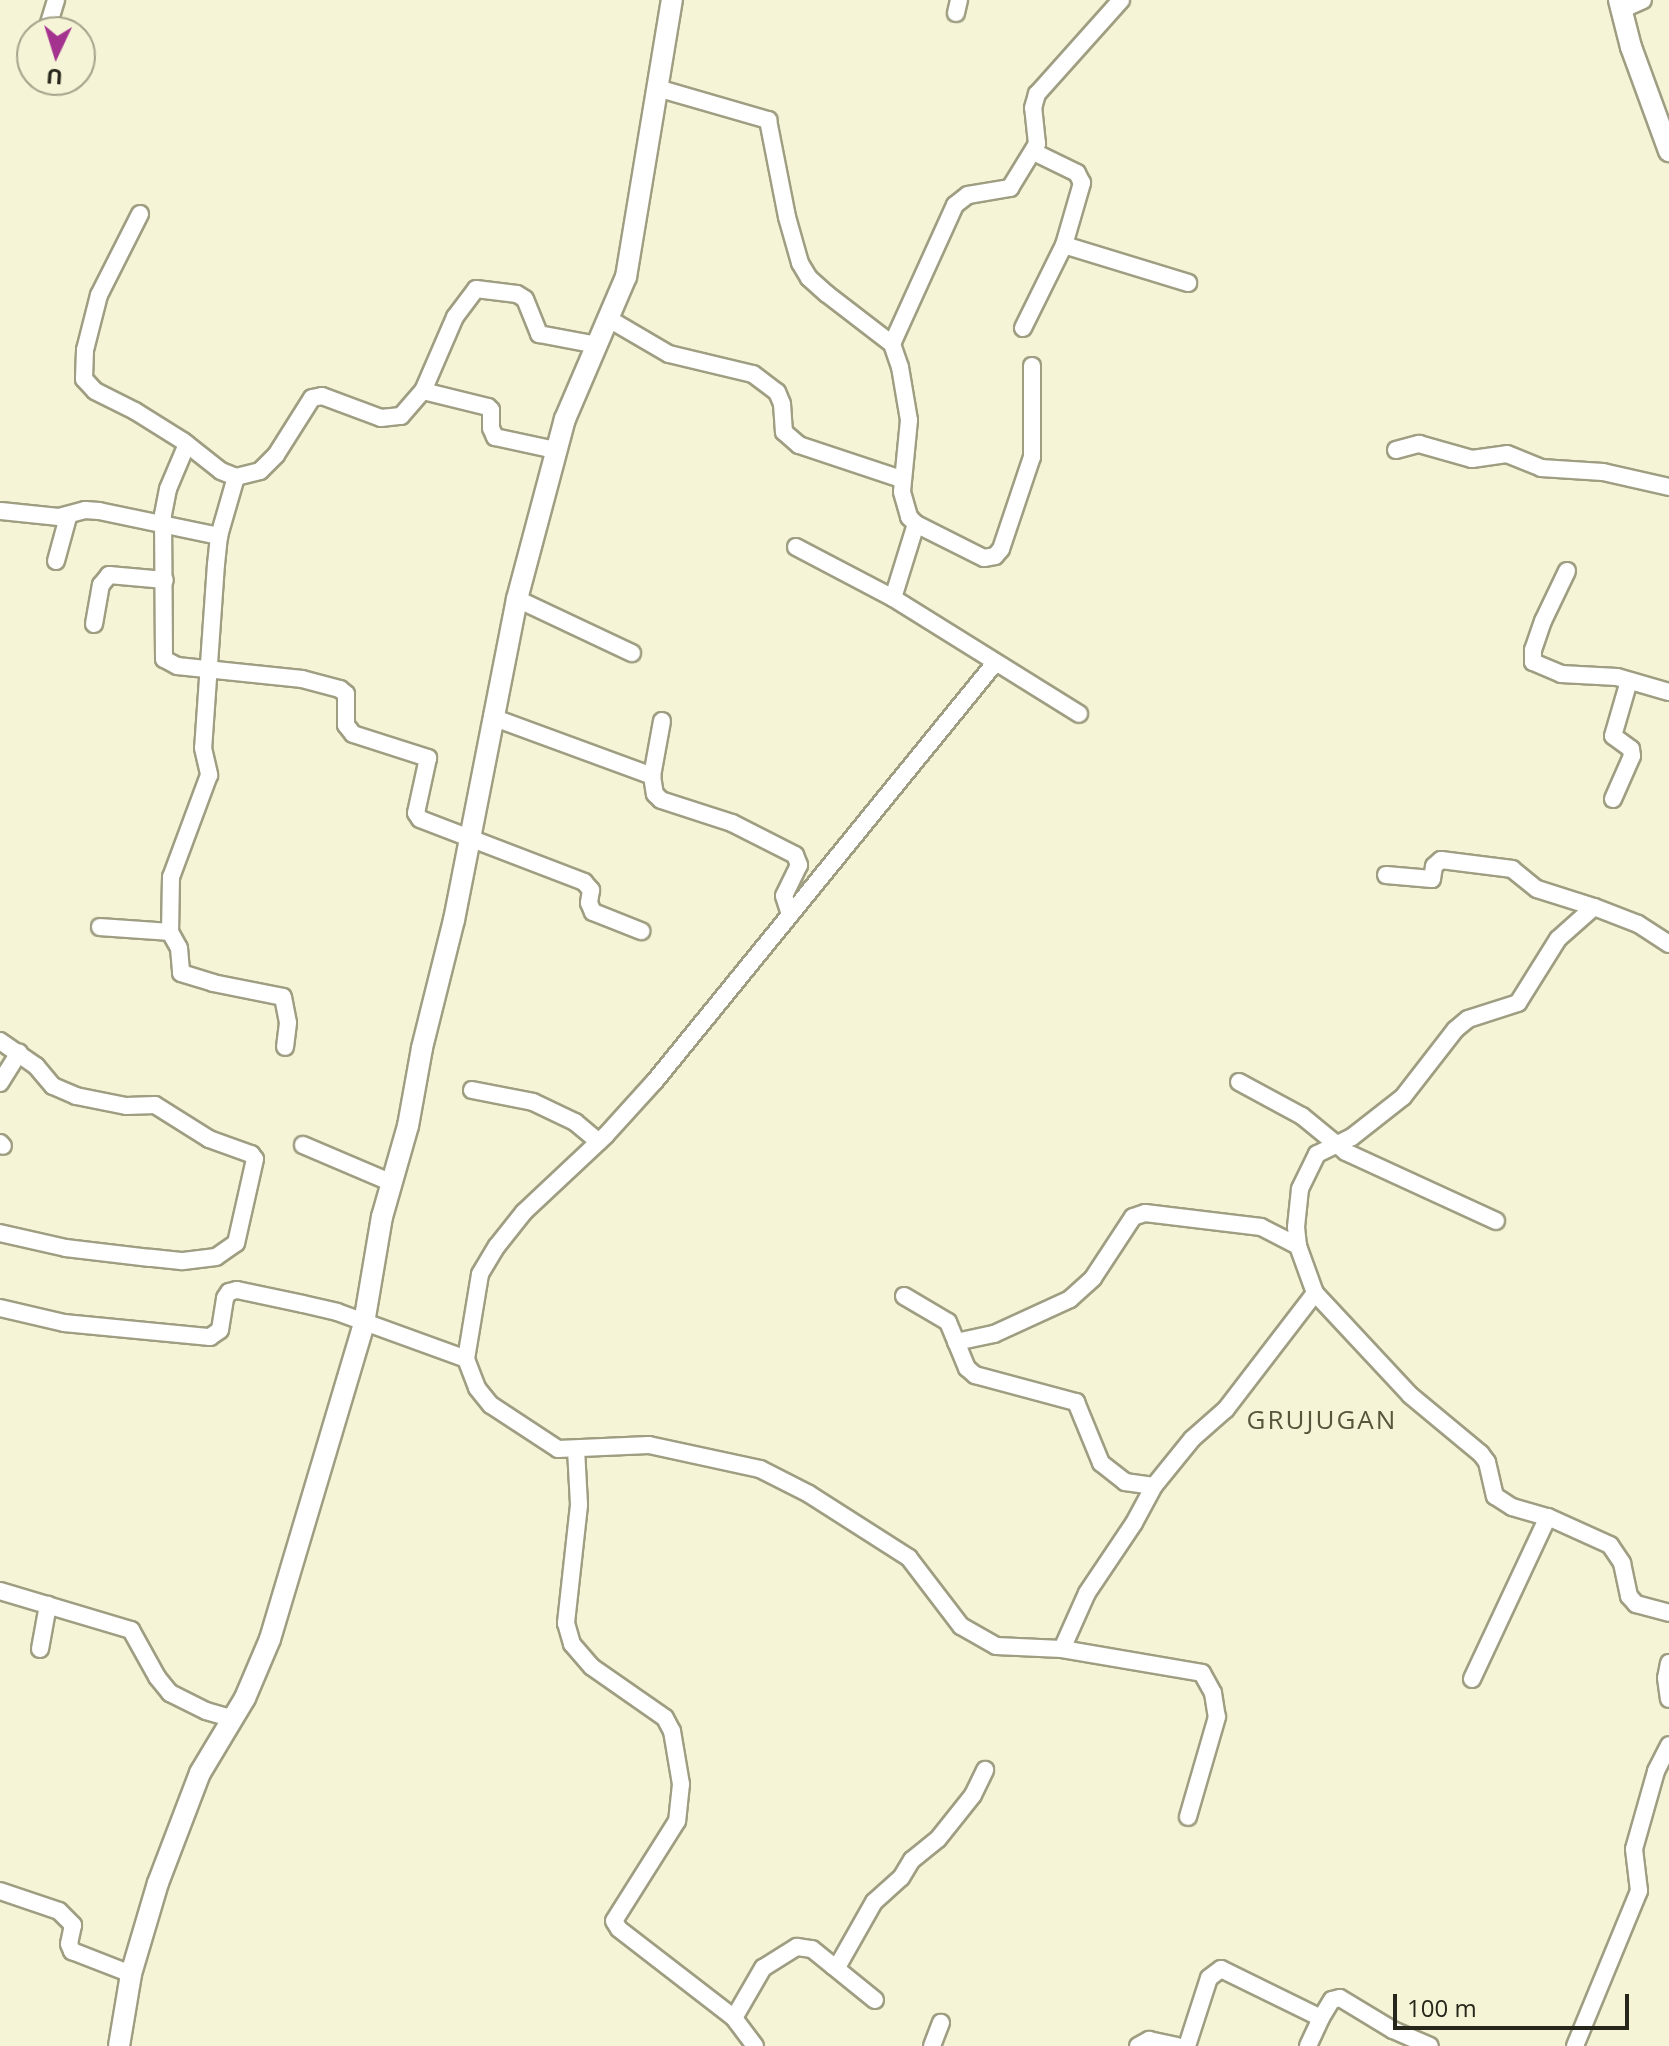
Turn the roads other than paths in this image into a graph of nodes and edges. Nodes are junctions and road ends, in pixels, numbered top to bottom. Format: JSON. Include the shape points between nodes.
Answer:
{"nodes":[{"id":1,"x":672,"y":0,"type":"edge"},
{"id":2,"x":1121,"y":0,"type":"edge"},
{"id":3,"x":1643,"y":0,"type":"edge"},
{"id":4,"x":1620,"y":5,"type":"edge"},
{"id":5,"x":657,"y":88,"type":"junction"},
{"id":6,"x":1669,"y":151,"type":"edge"},
{"id":7,"x":1034,"y":152,"type":"junction"},
{"id":8,"x":140,"y":214,"type":"dead end"},
{"id":9,"x":1064,"y":245,"type":"junction"},
{"id":10,"x":1188,"y":283,"type":"dead end"},
{"id":11,"x":609,"y":319,"type":"junction"},
{"id":12,"x":1023,"y":328,"type":"dead end"},
{"id":13,"x":892,"y":344,"type":"junction"},
{"id":14,"x":598,"y":345,"type":"junction"},
{"id":15,"x":1032,"y":366,"type":"dead end"},
{"id":16,"x":423,"y":391,"type":"junction"},
{"id":17,"x":187,"y":444,"type":"junction"},
{"id":18,"x":555,"y":450,"type":"junction"},
{"id":19,"x":1396,"y":450,"type":"dead end"},
{"id":20,"x":236,"y":477,"type":"junction"},
{"id":21,"x":901,"y":479,"type":"junction"},
{"id":22,"x":1669,"y":487,"type":"edge"},
{"id":23,"x":1,"y":511,"type":"edge"},
{"id":24,"x":68,"y":517,"type":"junction"},
{"id":25,"x":163,"y":524,"type":"junction"},
{"id":26,"x":916,"y":524,"type":"junction"},
{"id":27,"x":219,"y":536,"type":"junction"},
{"id":28,"x":796,"y":547,"type":"dead end"},
{"id":29,"x":56,"y":561,"type":"dead end"},
{"id":30,"x":1567,"y":571,"type":"dead end"},
{"id":31,"x":165,"y":580,"type":"junction"},
{"id":32,"x":893,"y":598,"type":"junction"},
{"id":33,"x":517,"y":599,"type":"junction"},
{"id":34,"x":94,"y":624,"type":"dead end"},
{"id":35,"x":632,"y":653,"type":"dead end"},
{"id":36,"x":995,"y":663,"type":"junction"},
{"id":37,"x":209,"y":668,"type":"junction"},
{"id":38,"x":1629,"y":681,"type":"junction"},
{"id":39,"x":1669,"y":692,"type":"edge"},
{"id":40,"x":1079,"y":714,"type":"dead end"},
{"id":41,"x":492,"y":717,"type":"junction"},
{"id":42,"x":662,"y":721,"type":"dead end"},
{"id":43,"x":652,"y":776,"type":"junction"},
{"id":44,"x":1613,"y":799,"type":"dead end"},
{"id":45,"x":468,"y":837,"type":"junction"},
{"id":46,"x":1386,"y":875,"type":"dead end"},
{"id":47,"x":1594,"y":907,"type":"junction"},
{"id":48,"x":790,"y":915,"type":"junction"},
{"id":49,"x":100,"y":927,"type":"dead end"},
{"id":50,"x":641,"y":931,"type":"dead end"},
{"id":51,"x":170,"y":932,"type":"junction"},
{"id":52,"x":1669,"y":944,"type":"edge"},
{"id":53,"x":0,"y":1041,"type":"edge"},
{"id":54,"x":285,"y":1047,"type":"dead end"},
{"id":55,"x":19,"y":1053,"type":"junction"},
{"id":56,"x":1239,"y":1082,"type":"dead end"},
{"id":57,"x":0,"y":1083,"type":"edge"},
{"id":58,"x":472,"y":1090,"type":"dead end"},
{"id":59,"x":599,"y":1142,"type":"junction"},
{"id":60,"x":303,"y":1145,"type":"dead end"},
{"id":61,"x":1333,"y":1145,"type":"junction"},
{"id":62,"x":392,"y":1183,"type":"junction"},
{"id":63,"x":1496,"y":1221,"type":"dead end"},
{"id":64,"x":0,"y":1233,"type":"edge"},
{"id":65,"x":1298,"y":1246,"type":"junction"},
{"id":66,"x":1315,"y":1293,"type":"junction"},
{"id":67,"x":904,"y":1296,"type":"dead end"},
{"id":68,"x":0,"y":1308,"type":"edge"},
{"id":69,"x":364,"y":1323,"type":"junction"},
{"id":70,"x":956,"y":1342,"type":"junction"},
{"id":71,"x":466,"y":1359,"type":"junction"},
{"id":72,"x":582,"y":1448,"type":"junction"},
{"id":73,"x":1154,"y":1486,"type":"junction"},
{"id":74,"x":1548,"y":1517,"type":"junction"},
{"id":75,"x":0,"y":1591,"type":"edge"},
{"id":76,"x":48,"y":1605,"type":"junction"},
{"id":77,"x":1669,"y":1613,"type":"edge"},
{"id":78,"x":40,"y":1649,"type":"dead end"},
{"id":79,"x":1062,"y":1649,"type":"junction"},
{"id":80,"x":1669,"y":1663,"type":"edge"},
{"id":81,"x":1472,"y":1679,"type":"dead end"},
{"id":82,"x":1669,"y":1699,"type":"edge"},
{"id":83,"x":234,"y":1719,"type":"junction"},
{"id":84,"x":1666,"y":1756,"type":"edge"},
{"id":85,"x":985,"y":1770,"type":"dead end"},
{"id":86,"x":1188,"y":1817,"type":"dead end"},
{"id":87,"x":0,"y":1891,"type":"edge"},
{"id":88,"x":833,"y":1966,"type":"junction"},
{"id":89,"x":131,"y":1974,"type":"junction"},
{"id":90,"x":875,"y":2000,"type":"dead end"},
{"id":91,"x":734,"y":2018,"type":"junction"},
{"id":92,"x":1321,"y":2018,"type":"junction"},
{"id":93,"x":941,"y":2023,"type":"dead end"},
{"id":94,"x":119,"y":2046,"type":"edge"},
{"id":95,"x":755,"y":2046,"type":"edge"},
{"id":96,"x":932,"y":2046,"type":"edge"},
{"id":97,"x":1138,"y":2046,"type":"edge"},
{"id":98,"x":1177,"y":2046,"type":"edge"},
{"id":99,"x":1187,"y":2046,"type":"edge"},
{"id":100,"x":1308,"y":2046,"type":"edge"},
{"id":101,"x":1430,"y":2046,"type":"edge"},
{"id":102,"x":1575,"y":2046,"type":"edge"}],
"edges":[{"from":1,"to":5,"type":"street"},
{"from":2,"to":7,"type":"street","via":[[1037,94]]},
{"from":3,"to":4,"type":"street"},
{"from":4,"to":6,"type":"street"},
{"from":5,"to":11,"type":"street","via":[[632,249]]},
{"from":5,"to":13,"type":"street","via":[[768,120],[800,263],[818,286]]},
{"from":7,"to":9,"type":"street","via":[[1081,178]]},
{"from":7,"to":13,"type":"street","via":[[1010,188],[968,195],[955,205]]},
{"from":8,"to":17,"type":"street","via":[[99,295],[85,350],[84,379],[95,391]]},
{"from":9,"to":10,"type":"street"},
{"from":9,"to":12,"type":"street"},
{"from":11,"to":14,"type":"street"},
{"from":11,"to":21,"type":"street","via":[[669,354],[753,374],[780,398],[784,432],[799,445]]},
{"from":13,"to":21,"type":"street","via":[[909,420]]},
{"from":14,"to":16,"type":"street","via":[[539,334],[525,299],[476,289],[459,309]]},
{"from":14,"to":18,"type":"street"},
{"from":15,"to":26,"type":"street","via":[[1032,457],[1001,549],[984,558]]},
{"from":16,"to":18,"type":"street","via":[[488,407],[495,437]]},
{"from":16,"to":20,"type":"street","via":[[393,419],[322,396],[312,398],[276,455],[260,471]]},
{"from":17,"to":20,"type":"street"},
{"from":17,"to":25,"type":"street","via":[[168,489]]},
{"from":18,"to":33,"type":"street"},
{"from":19,"to":22,"type":"street","via":[[1419,444],[1472,459],[1507,454],[1541,468],[1603,472]]},
{"from":20,"to":27,"type":"street"},
{"from":21,"to":26,"type":"street","via":[[904,505]]},
{"from":23,"to":24,"type":"street"},
{"from":24,"to":25,"type":"street","via":[[99,511]]},
{"from":24,"to":29,"type":"street"},
{"from":25,"to":27,"type":"street"},
{"from":25,"to":31,"type":"street"},
{"from":26,"to":32,"type":"street"},
{"from":27,"to":37,"type":"street"},
{"from":28,"to":32,"type":"street"},
{"from":30,"to":38,"type":"street","via":[[1547,610],[1533,662],[1561,674]]},
{"from":31,"to":34,"type":"street","via":[[109,575],[101,585]]},
{"from":31,"to":37,"type":"street","via":[[164,659],[177,666]]},
{"from":32,"to":36,"type":"street"},
{"from":33,"to":35,"type":"street"},
{"from":33,"to":41,"type":"street"},
{"from":36,"to":40,"type":"street"},
{"from":36,"to":48,"type":"street"},
{"from":37,"to":45,"type":"street","via":[[340,689],[346,694],[346,725],[353,734],[428,758],[417,817]]},
{"from":37,"to":51,"type":"street","via":[[203,748],[209,775],[171,877]]},
{"from":38,"to":39,"type":"street"},
{"from":38,"to":44,"type":"street","via":[[1613,736],[1631,749],[1632,756]]},
{"from":41,"to":43,"type":"street"},
{"from":41,"to":45,"type":"street"},
{"from":42,"to":43,"type":"street"},
{"from":43,"to":48,"type":"street","via":[[651,787],[661,800],[732,823],[795,855],[799,865],[784,896]]},
{"from":45,"to":50,"type":"street","via":[[584,882],[591,890],[593,912]]},
{"from":45,"to":62,"type":"street","via":[[454,920]]},
{"from":46,"to":47,"type":"street","via":[[1432,879],[1441,860],[1512,869],[1537,889]]},
{"from":47,"to":52,"type":"street","via":[[1638,924]]},
{"from":47,"to":61,"type":"street","via":[[1558,939],[1518,1003],[1468,1019],[1403,1097],[1362,1130]]},
{"from":48,"to":59,"type":"street"},
{"from":49,"to":51,"type":"street"},
{"from":51,"to":54,"type":"street","via":[[179,948],[181,973],[283,997]]},
{"from":53,"to":55,"type":"street"},
{"from":55,"to":57,"type":"street"},
{"from":55,"to":64,"type":"street","via":[[53,1086],[126,1106],[155,1105],[209,1139],[251,1154],[254,1168],[236,1243],[216,1257],[150,1258]]},
{"from":56,"to":61,"type":"street","via":[[1302,1116]]},
{"from":58,"to":59,"type":"street","via":[[533,1102],[575,1122]]},
{"from":59,"to":71,"type":"street","via":[[524,1212],[485,1262]]},
{"from":60,"to":62,"type":"street"},
{"from":61,"to":63,"type":"street"},
{"from":61,"to":65,"type":"street","via":[[1317,1154],[1303,1178]]},
{"from":62,"to":69,"type":"street"},
{"from":65,"to":66,"type":"street"},
{"from":65,"to":70,"type":"street","via":[[1261,1227],[1145,1213],[1133,1217],[1093,1278],[1070,1299],[994,1334]]},
{"from":66,"to":73,"type":"street","via":[[1226,1409],[1192,1439]]},
{"from":66,"to":74,"type":"street","via":[[1410,1395],[1481,1454],[1495,1496]]},
{"from":67,"to":70,"type":"street","via":[[948,1322]]},
{"from":68,"to":69,"type":"street","via":[[64,1323],[210,1337],[220,1330],[225,1298],[237,1290]]},
{"from":69,"to":71,"type":"street"},
{"from":69,"to":83,"type":"street","via":[[270,1639]]},
{"from":70,"to":73,"type":"street","via":[[975,1375],[1076,1402],[1101,1463],[1125,1482]]},
{"from":71,"to":72,"type":"street","via":[[477,1388],[491,1405],[551,1446]]},
{"from":72,"to":79,"type":"street","via":[[649,1445],[760,1469],[909,1558],[939,1600],[975,1636],[996,1646]]},
{"from":72,"to":91,"type":"street","via":[[567,1613],[572,1644],[592,1667],[665,1718],[681,1784],[677,1821],[615,1917],[619,1929]]},
{"from":73,"to":79,"type":"street","via":[[1087,1593]]},
{"from":74,"to":77,"type":"street","via":[[1610,1545],[1622,1563],[1629,1596],[1636,1604]]},
{"from":74,"to":81,"type":"street"},
{"from":75,"to":76,"type":"street"},
{"from":76,"to":78,"type":"street"},
{"from":76,"to":83,"type":"street","via":[[131,1630],[170,1693]]},
{"from":79,"to":86,"type":"street","via":[[1202,1673],[1217,1717]]},
{"from":80,"to":82,"type":"street"},
{"from":83,"to":89,"type":"street","via":[[191,1794]]},
{"from":84,"to":102,"type":"street","via":[[1634,1849],[1639,1891]]},
{"from":85,"to":88,"type":"street","via":[[943,1834],[874,1902],[846,1957]]},
{"from":87,"to":89,"type":"street","via":[[59,1911],[73,1925],[72,1951]]},
{"from":88,"to":90,"type":"street"},
{"from":88,"to":91,"type":"street","via":[[806,1946],[776,1957],[763,1968]]},
{"from":89,"to":94,"type":"street"},
{"from":91,"to":95,"type":"street"},
{"from":92,"to":99,"type":"street","via":[[1216,1970]]},
{"from":92,"to":100,"type":"street"},
{"from":92,"to":101,"type":"street","via":[[1332,2000],[1340,1998]]},
{"from":93,"to":96,"type":"street"},
{"from":97,"to":98,"type":"street","via":[[1149,2040]]}]}
